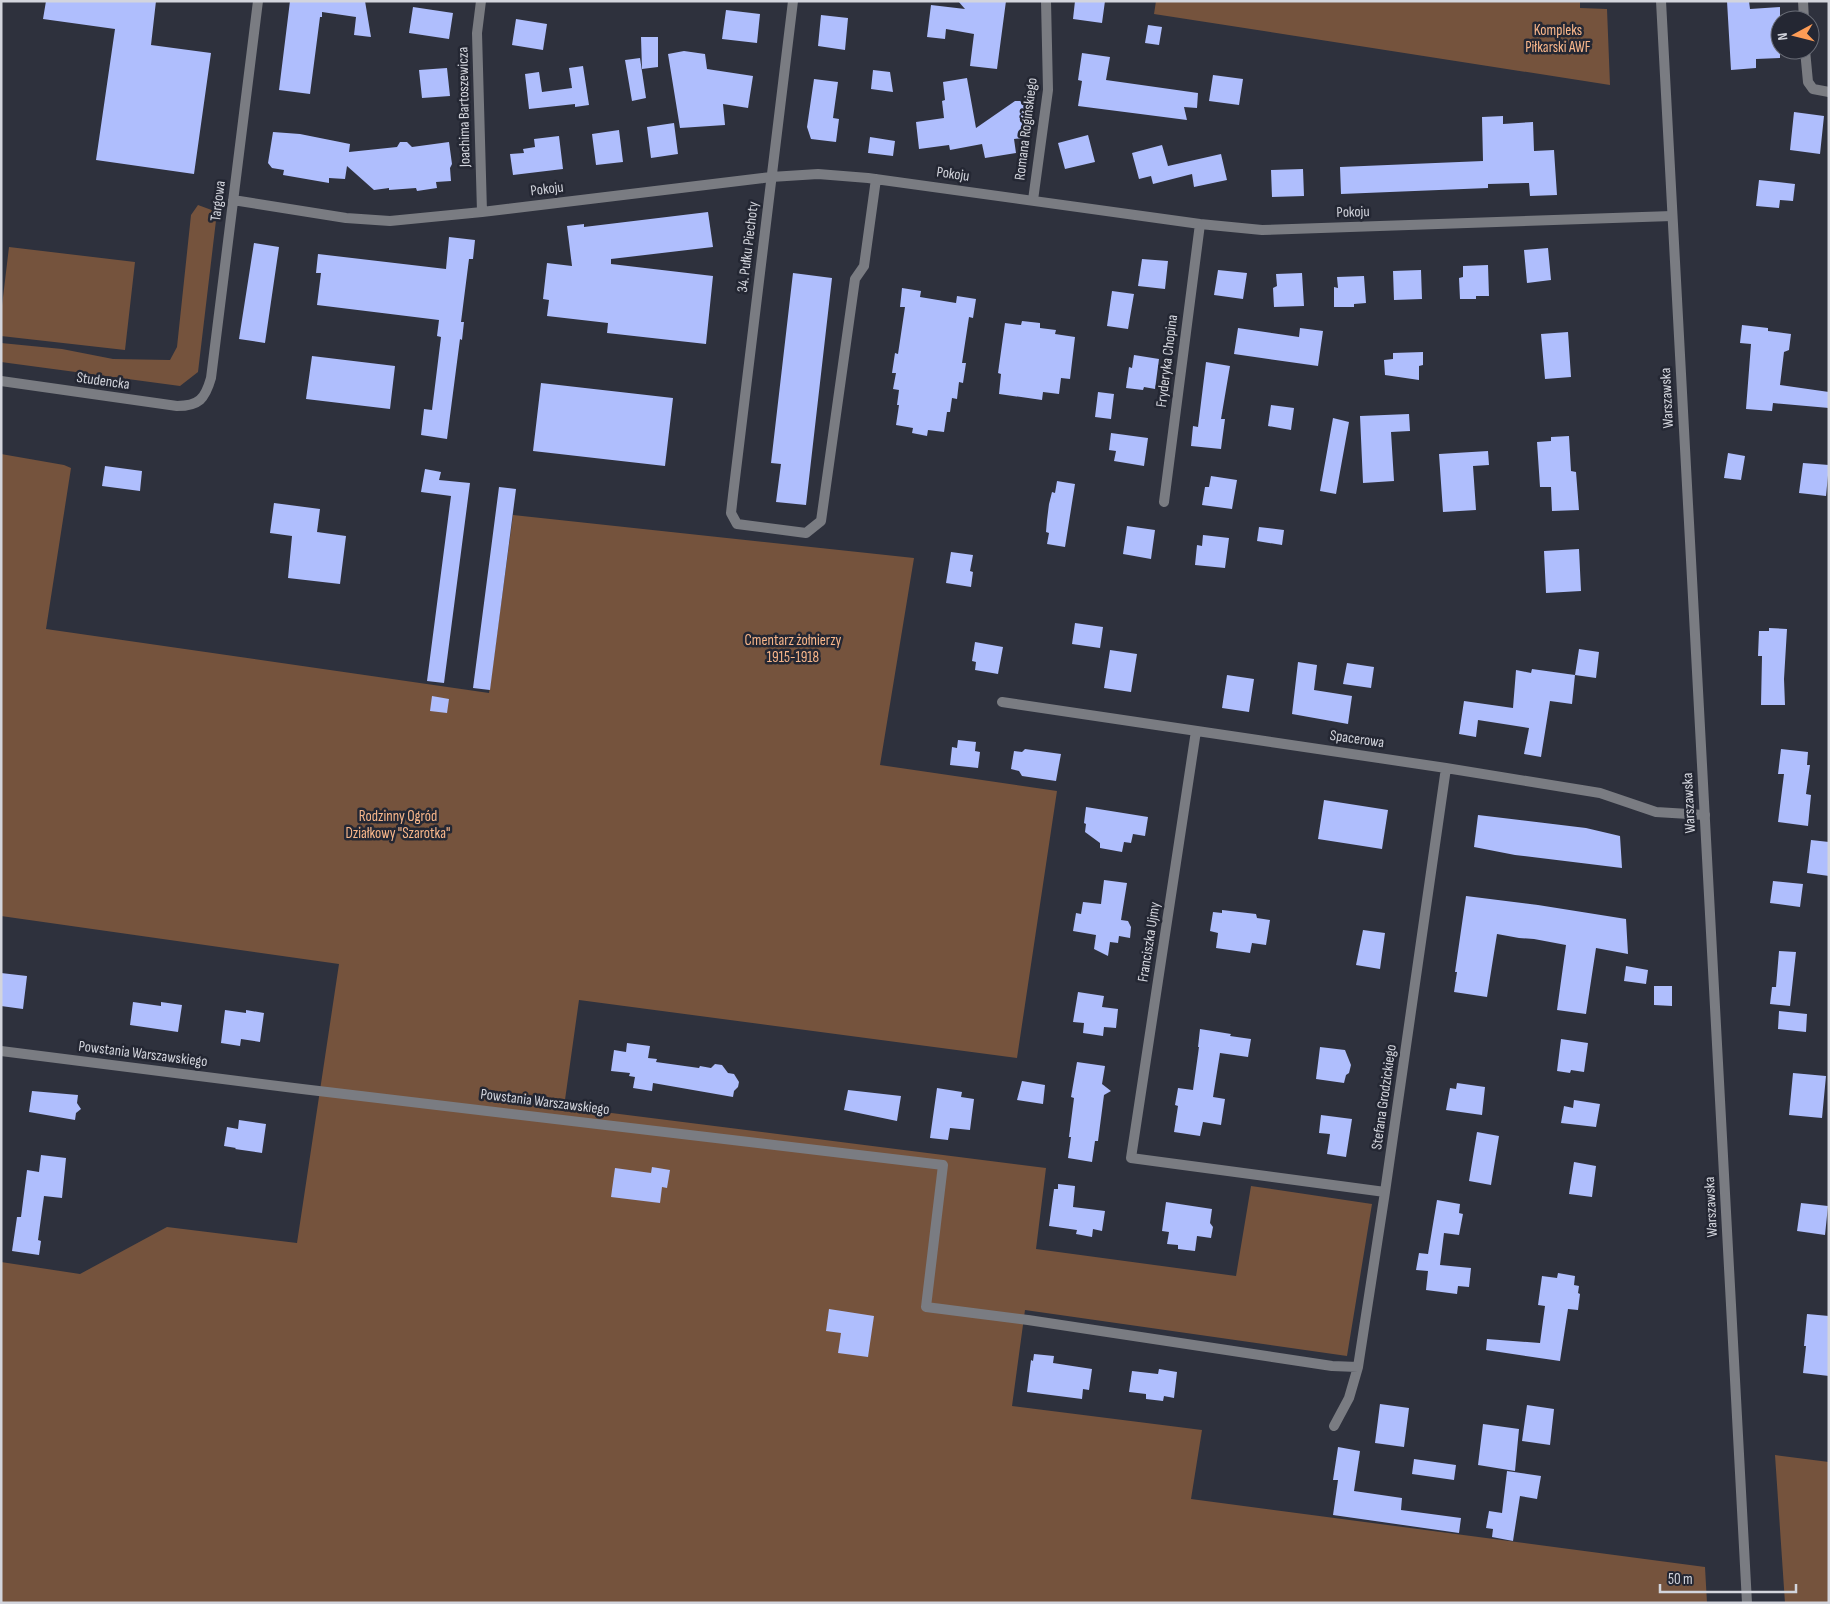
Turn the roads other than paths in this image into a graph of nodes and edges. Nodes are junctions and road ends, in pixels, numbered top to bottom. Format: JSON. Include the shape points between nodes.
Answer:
{"nodes":[{"id":1,"x":258,"y":1,"type":"edge"},
{"id":2,"x":481,"y":1,"type":"edge"},
{"id":3,"x":793,"y":1,"type":"edge"},
{"id":4,"x":1046,"y":1,"type":"edge"},
{"id":5,"x":1661,"y":1,"type":"edge"},
{"id":6,"x":1806,"y":60,"type":"edge"},
{"id":7,"x":1829,"y":92,"type":"edge"},
{"id":8,"x":771,"y":178,"type":"junction"},
{"id":9,"x":876,"y":179,"type":"junction"},
{"id":10,"x":233,"y":200,"type":"junction"},
{"id":11,"x":1032,"y":200,"type":"junction"},
{"id":12,"x":482,"y":212,"type":"junction"},
{"id":13,"x":1672,"y":216,"type":"junction"},
{"id":14,"x":1200,"y":224,"type":"junction"},
{"id":15,"x":1,"y":381,"type":"edge"},
{"id":16,"x":199,"y":401,"type":"joint"},
{"id":17,"x":1164,"y":502,"type":"dead end"},
{"id":18,"x":1002,"y":702,"type":"dead end"},
{"id":19,"x":1196,"y":731,"type":"junction"},
{"id":20,"x":1446,"y":768,"type":"junction"},
{"id":21,"x":1705,"y":815,"type":"junction"},
{"id":22,"x":1,"y":1051,"type":"edge"},
{"id":23,"x":1385,"y":1192,"type":"junction"},
{"id":24,"x":1358,"y":1367,"type":"junction"},
{"id":25,"x":1334,"y":1426,"type":"dead end"},
{"id":26,"x":1747,"y":1603,"type":"edge"}],
"edges":[{"from":1,"to":10,"type":"street","name":"Targowa"},
{"from":2,"to":12,"type":"street","name":"Joachima Bartoszewicza","via":[[478,33]]},
{"from":3,"to":8,"type":"street","name":"34. Pułku Piechoty"},
{"from":4,"to":11,"type":"street","name":"Romana Rogińskiego","via":[[1048,90]]},
{"from":5,"to":13,"type":"street","name":"Warszawska"},
{"from":6,"to":7,"type":"street","via":[[1808,82],[1813,89]]},
{"from":8,"to":9,"type":"street","name":"Pokoju","via":[[818,174]]},
{"from":8,"to":9,"type":"street","name":"34. Pułku Piechoty","via":[[731,513],[737,524],[806,533],[821,522],[855,279],[864,266]]},
{"from":8,"to":12,"type":"street","name":"Pokoju"},
{"from":9,"to":11,"type":"street","name":"Pokoju"},
{"from":10,"to":12,"type":"street","name":"Pokoju","via":[[346,218],[390,221]]},
{"from":10,"to":16,"type":"street","name":"Targowa","via":[[211,378]]},
{"from":11,"to":14,"type":"street","name":"Pokoju"},
{"from":13,"to":14,"type":"street","name":"Pokoju","via":[[1262,230]]},
{"from":13,"to":21,"type":"street","name":"Warszawska"},
{"from":14,"to":17,"type":"street","name":"Fryderyka Chopina"},
{"from":15,"to":16,"type":"street","name":"Studencka","via":[[177,406],[193,405]]},
{"from":18,"to":19,"type":"street","name":"Spacerowa"},
{"from":19,"to":20,"type":"street","name":"Spacerowa"},
{"from":19,"to":23,"type":"street","name":"Franciszka Ujmy","via":[[1131,1158]]},
{"from":20,"to":21,"type":"street","name":"Spacerowa","via":[[1600,793],[1656,812]]},
{"from":20,"to":23,"type":"street","name":"Stefana Grodzickiego"},
{"from":21,"to":26,"type":"street","name":"Warszawska"},
{"from":22,"to":24,"type":"street","name":"Powstania Warszawskiego","via":[[943,1165],[926,1307],[1332,1366]]},
{"from":23,"to":24,"type":"street","name":"Stefana Grodzickiego"},
{"from":24,"to":25,"type":"street","name":"Stefana Grodzickiego","via":[[1349,1398]]}]}
